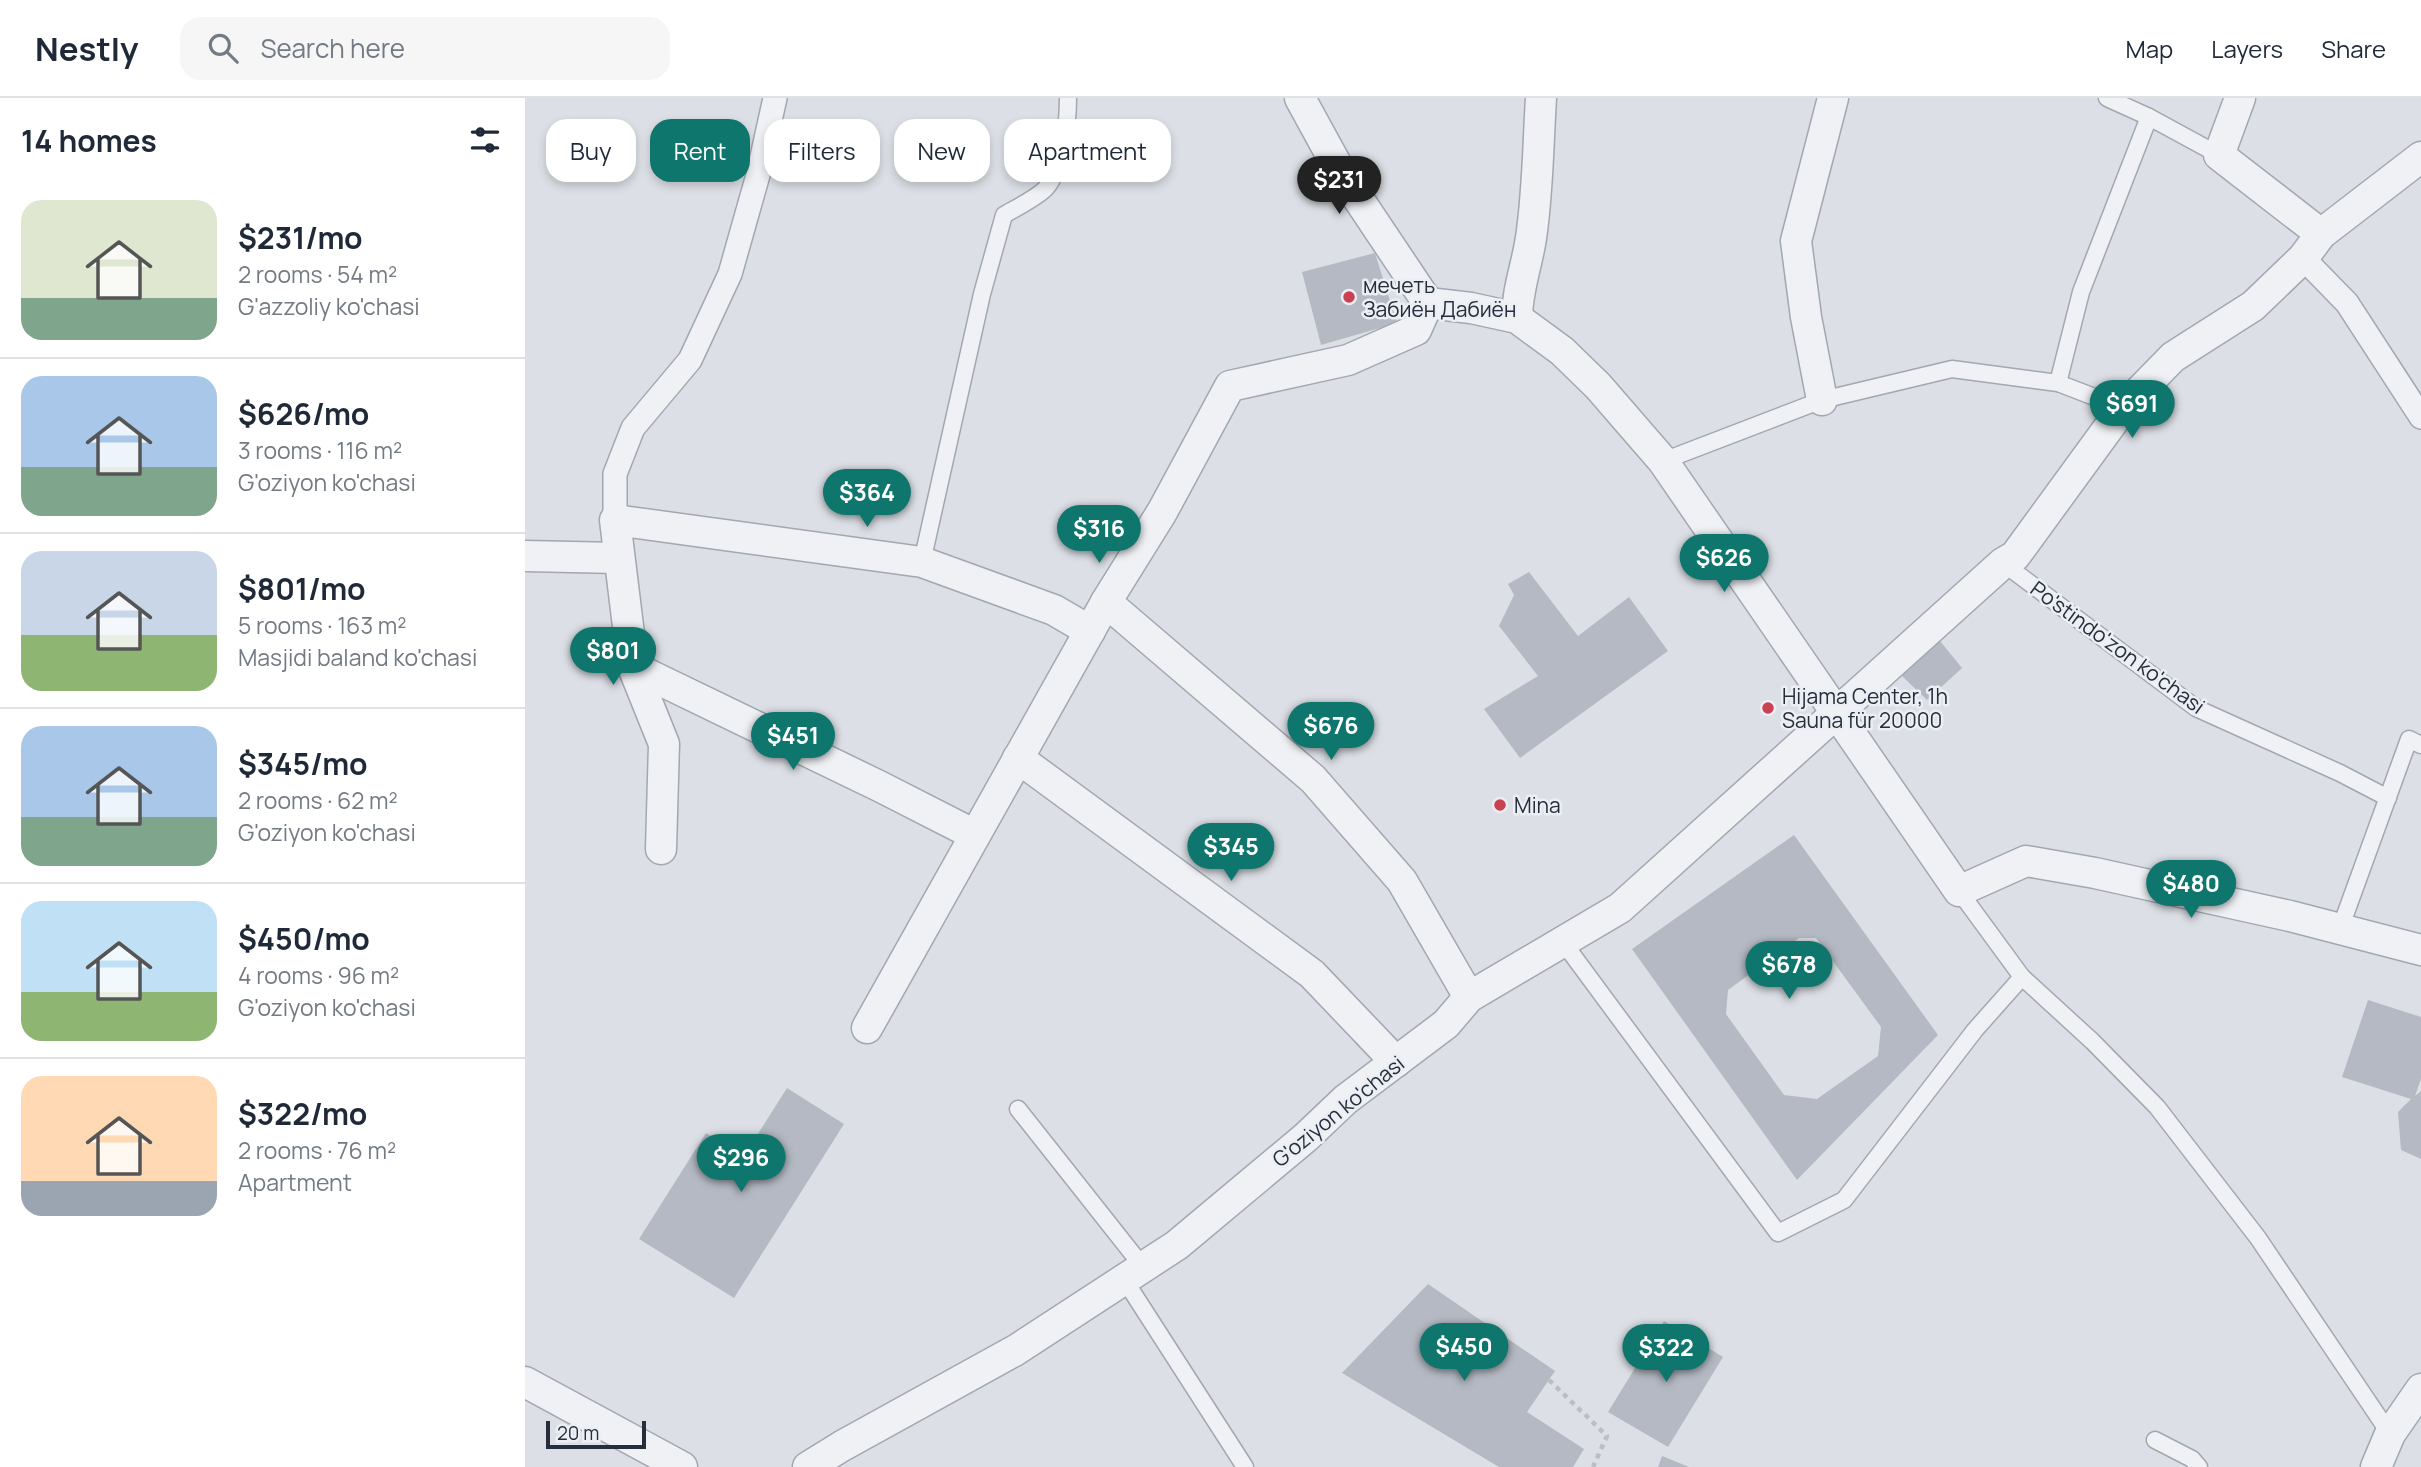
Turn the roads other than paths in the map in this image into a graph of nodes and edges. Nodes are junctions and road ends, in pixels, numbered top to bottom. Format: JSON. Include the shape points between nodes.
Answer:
{"nodes":[{"id":1,"x":775,"y":98,"type":"edge"},
{"id":2,"x":1068,"y":98,"type":"edge"},
{"id":3,"x":1300,"y":98,"type":"edge"},
{"id":4,"x":1541,"y":98,"type":"edge"},
{"id":5,"x":1833,"y":98,"type":"edge"},
{"id":6,"x":2107,"y":98,"type":"edge"},
{"id":7,"x":2240,"y":98,"type":"edge"},
{"id":8,"x":2149,"y":117,"type":"junction"},
{"id":9,"x":2219,"y":155,"type":"junction"},
{"id":10,"x":2421,"y":157,"type":"edge"},
{"id":11,"x":2321,"y":234,"type":"junction"},
{"id":12,"x":2303,"y":258,"type":"junction"},
{"id":13,"x":1428,"y":303,"type":"junction"},
{"id":14,"x":1517,"y":318,"type":"junction"},
{"id":15,"x":2058,"y":383,"type":"junction"},
{"id":16,"x":1822,"y":400,"type":"junction"},
{"id":17,"x":2123,"y":408,"type":"junction"},
{"id":18,"x":2421,"y":417,"type":"edge"},
{"id":19,"x":1663,"y":461,"type":"junction"},
{"id":20,"x":615,"y":520,"type":"junction"},
{"id":21,"x":525,"y":556,"type":"edge"},
{"id":22,"x":618,"y":558,"type":"junction"},
{"id":23,"x":922,"y":562,"type":"junction"},
{"id":24,"x":2003,"y":563,"type":"junction"},
{"id":25,"x":1106,"y":602,"type":"junction"},
{"id":26,"x":1090,"y":631,"type":"junction"},
{"id":27,"x":632,"y":667,"type":"junction"},
{"id":28,"x":1837,"y":713,"type":"junction"},
{"id":29,"x":2421,"y":745,"type":"edge"},
{"id":30,"x":1018,"y":758,"type":"junction"},
{"id":31,"x":2388,"y":798,"type":"junction"},
{"id":32,"x":975,"y":835,"type":"junction"},
{"id":33,"x":661,"y":849,"type":"dead end"},
{"id":34,"x":1959,"y":891,"type":"junction"},
{"id":35,"x":2340,"y":929,"type":"junction"},
{"id":36,"x":1563,"y":942,"type":"junction"},
{"id":37,"x":2421,"y":950,"type":"edge"},
{"id":38,"x":2022,"y":976,"type":"junction"},
{"id":39,"x":1469,"y":998,"type":"junction"},
{"id":40,"x":867,"y":1028,"type":"dead end"},
{"id":41,"x":1396,"y":1062,"type":"junction"},
{"id":42,"x":1017,"y":1109,"type":"dead end"},
{"id":43,"x":1133,"y":1273,"type":"junction"},
{"id":44,"x":525,"y":1382,"type":"edge"},
{"id":45,"x":2421,"y":1389,"type":"edge"},
{"id":46,"x":2390,"y":1434,"type":"junction"},
{"id":47,"x":2155,"y":1440,"type":"dead end"},
{"id":48,"x":682,"y":1467,"type":"edge"},
{"id":49,"x":808,"y":1467,"type":"edge"},
{"id":50,"x":1245,"y":1467,"type":"edge"},
{"id":51,"x":2199,"y":1467,"type":"edge"},
{"id":52,"x":2376,"y":1467,"type":"edge"}],
"edges":[{"from":1,"to":20,"type":"street","via":[[730,274],[690,360],[632,428],[615,474]]},
{"from":2,"to":23,"type":"lane","via":[[1059,160],[1046,188],[1004,215]]},
{"from":3,"to":13,"type":"street","via":[[1341,173]]},
{"from":4,"to":14,"type":"street","via":[[1531,240],[1517,297]]},
{"from":5,"to":16,"type":"street","via":[[1796,241]]},
{"from":6,"to":8,"type":"lane"},
{"from":7,"to":9,"type":"street"},
{"from":8,"to":9,"type":"lane"},
{"from":8,"to":15,"type":"lane","via":[[2081,292]]},
{"from":9,"to":11,"type":"street"},
{"from":10,"to":11,"type":"street","name":"G'oziyon ko'chasi"},
{"from":11,"to":12,"type":"street","name":"G'oziyon ko'chasi"},
{"from":12,"to":17,"type":"street","name":"G'oziyon ko'chasi","via":[[2253,306],[2173,357]]},
{"from":12,"to":18,"type":"street","via":[[2347,303]]},
{"from":13,"to":14,"type":"street"},
{"from":13,"to":25,"type":"street","via":[[1416,330],[1348,360],[1230,386],[1162,512]]},
{"from":14,"to":19,"type":"street","via":[[1562,351],[1598,386]]},
{"from":15,"to":16,"type":"lane","via":[[1952,369]]},
{"from":15,"to":17,"type":"lane"},
{"from":16,"to":19,"type":"lane"},
{"from":17,"to":24,"type":"street","name":"G'oziyon ko'chasi","via":[[2015,556]]},
{"from":19,"to":28,"type":"street"},
{"from":20,"to":22,"type":"street"},
{"from":20,"to":23,"type":"street"},
{"from":21,"to":22,"type":"street"},
{"from":22,"to":27,"type":"street"},
{"from":23,"to":26,"type":"street","via":[[1054,610]]},
{"from":24,"to":28,"type":"street","name":"G'oziyon ko'chasi"},
{"from":24,"to":31,"type":"lane","name":"Po'stindo'zon ko'chasi","via":[[2196,708]]},
{"from":25,"to":26,"type":"street"},
{"from":25,"to":39,"type":"street","via":[[1313,779],[1402,881]]},
{"from":26,"to":30,"type":"street"},
{"from":27,"to":32,"type":"street"},
{"from":27,"to":33,"type":"street","via":[[664,744]]},
{"from":28,"to":34,"type":"street"},
{"from":28,"to":36,"type":"street","name":"G'oziyon ko'chasi","via":[[1621,908]]},
{"from":29,"to":31,"type":"lane","via":[[2409,739]]},
{"from":30,"to":32,"type":"street"},
{"from":30,"to":41,"type":"street","via":[[1312,974]]},
{"from":31,"to":35,"type":"lane"},
{"from":32,"to":40,"type":"street"},
{"from":34,"to":35,"type":"street","via":[[2026,861]]},
{"from":34,"to":38,"type":"lane"},
{"from":35,"to":37,"type":"street"},
{"from":36,"to":38,"type":"lane","via":[[1778,1233],[1844,1200]]},
{"from":36,"to":39,"type":"street","name":"G'oziyon ko'chasi"},
{"from":38,"to":46,"type":"lane","via":[[2157,1107],[2258,1238]]},
{"from":39,"to":41,"type":"street","name":"G'oziyon ko'chasi","via":[[1446,1024]]},
{"from":41,"to":43,"type":"street","name":"G'oziyon ko'chasi","via":[[1345,1100],[1177,1245]]},
{"from":42,"to":43,"type":"lane"},
{"from":43,"to":49,"type":"street","name":"G'oziyon ko'chasi","via":[[1016,1350]]},
{"from":43,"to":50,"type":"lane"},
{"from":44,"to":48,"type":"street"},
{"from":45,"to":46,"type":"street"},
{"from":46,"to":52,"type":"street"},
{"from":47,"to":51,"type":"lane"}]}
